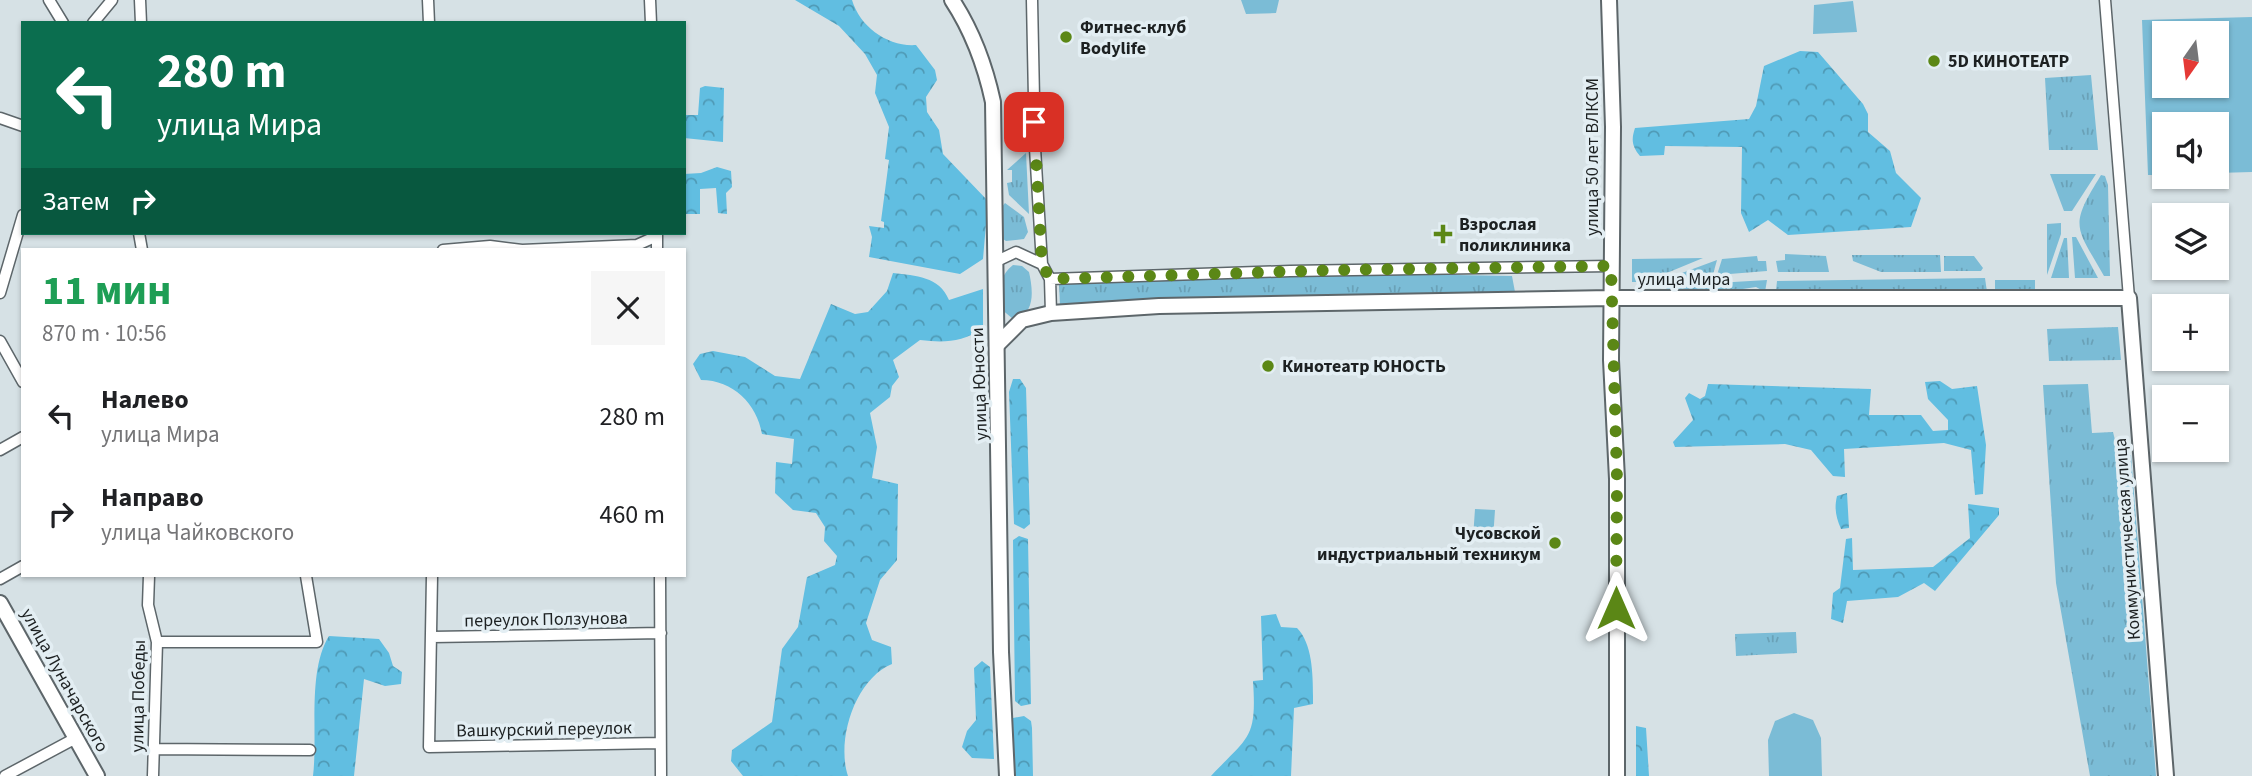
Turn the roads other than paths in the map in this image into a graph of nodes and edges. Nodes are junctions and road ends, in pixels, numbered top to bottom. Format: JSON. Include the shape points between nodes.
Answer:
{"nodes":[{"id":1,"x":49,"y":0,"type":"edge"},
{"id":2,"x":112,"y":0,"type":"edge"},
{"id":3,"x":139,"y":0,"type":"edge"},
{"id":4,"x":428,"y":0,"type":"edge"},
{"id":5,"x":650,"y":0,"type":"edge"},
{"id":6,"x":952,"y":0,"type":"edge"},
{"id":7,"x":1032,"y":0,"type":"edge"},
{"id":8,"x":1609,"y":0,"type":"edge"},
{"id":9,"x":2105,"y":0,"type":"edge"},
{"id":10,"x":62,"y":21,"type":"edge"},
{"id":11,"x":95,"y":21,"type":"edge"},
{"id":12,"x":141,"y":21,"type":"edge"},
{"id":13,"x":429,"y":21,"type":"edge"},
{"id":14,"x":651,"y":21,"type":"edge"},
{"id":15,"x":0,"y":118,"type":"edge"},
{"id":16,"x":21,"y":125,"type":"edge"},
{"id":17,"x":21,"y":222,"type":"edge"},
{"id":18,"x":655,"y":235,"type":"edge"},
{"id":19,"x":471,"y":248,"type":"edge"},
{"id":20,"x":510,"y":248,"type":"edge"},
{"id":21,"x":568,"y":248,"type":"edge"},
{"id":22,"x":997,"y":261,"type":"junction"},
{"id":23,"x":1042,"y":264,"type":"junction"},
{"id":24,"x":1611,"y":266,"type":"junction"},
{"id":25,"x":1050,"y":279,"type":"junction"},
{"id":26,"x":0,"y":293,"type":"edge"},
{"id":27,"x":1611,"y":298,"type":"junction"},
{"id":28,"x":2129,"y":298,"type":"junction"},
{"id":29,"x":1051,"y":313,"type":"junction"},
{"id":30,"x":0,"y":341,"type":"edge"},
{"id":31,"x":998,"y":344,"type":"junction"},
{"id":32,"x":21,"y":378,"type":"edge"},
{"id":33,"x":21,"y":438,"type":"edge"},
{"id":34,"x":0,"y":450,"type":"edge"},
{"id":35,"x":21,"y":567,"type":"edge"},
{"id":36,"x":149,"y":577,"type":"edge"},
{"id":37,"x":306,"y":577,"type":"edge"},
{"id":38,"x":432,"y":577,"type":"edge"},
{"id":39,"x":660,"y":577,"type":"edge"},
{"id":40,"x":0,"y":579,"type":"edge"},
{"id":41,"x":0,"y":604,"type":"edge"},
{"id":42,"x":661,"y":633,"type":"junction"},
{"id":43,"x":432,"y":637,"type":"junction"},
{"id":44,"x":156,"y":642,"type":"junction"},
{"id":45,"x":74,"y":739,"type":"junction"},
{"id":46,"x":660,"y":743,"type":"junction"},
{"id":47,"x":153,"y":749,"type":"junction"},
{"id":48,"x":310,"y":750,"type":"dead end"},
{"id":49,"x":5,"y":776,"type":"edge"},
{"id":50,"x":97,"y":776,"type":"edge"},
{"id":51,"x":153,"y":776,"type":"edge"},
{"id":52,"x":661,"y":776,"type":"edge"},
{"id":53,"x":1007,"y":776,"type":"edge"},
{"id":54,"x":1617,"y":776,"type":"edge"},
{"id":55,"x":2166,"y":776,"type":"edge"}],
"edges":[{"from":1,"to":10,"type":"street"},
{"from":2,"to":11,"type":"street"},
{"from":3,"to":12,"type":"street"},
{"from":4,"to":13,"type":"street"},
{"from":5,"to":14,"type":"street"},
{"from":6,"to":22,"type":"street","name":"улица Юности","via":[[968,25],[993,102]]},
{"from":7,"to":23,"type":"street"},
{"from":8,"to":24,"type":"street","name":"улица 50 лет ВЛКСМ"},
{"from":9,"to":28,"type":"street"},
{"from":15,"to":16,"type":"street"},
{"from":17,"to":26,"type":"street"},
{"from":18,"to":21,"type":"street","via":[[636,245]]},
{"from":19,"to":20,"type":"street"},
{"from":22,"to":23,"type":"street","via":[[1016,252]]},
{"from":22,"to":31,"type":"street","name":"улица Юности"},
{"from":23,"to":25,"type":"street"},
{"from":24,"to":25,"type":"street"},
{"from":24,"to":27,"type":"street","name":"улица 50 лет ВЛКСМ"},
{"from":25,"to":29,"type":"street"},
{"from":27,"to":28,"type":"street","name":"улица Мира"},
{"from":27,"to":29,"type":"street","name":"улица Мира","via":[[1201,304]]},
{"from":27,"to":54,"type":"street","name":"улица 50 лет ВЛКСМ","via":[[1617,479]]},
{"from":28,"to":55,"type":"street","name":"Коммунистическая улица"},
{"from":29,"to":31,"type":"street","name":"улица Мира","via":[[1022,320]]},
{"from":30,"to":32,"type":"street"},
{"from":31,"to":53,"type":"street","name":"улица Юности"},
{"from":33,"to":34,"type":"street"},
{"from":35,"to":40,"type":"street"},
{"from":36,"to":44,"type":"street","name":"улица Победы","via":[[148,605]]},
{"from":37,"to":44,"type":"street","via":[[317,642]]},
{"from":38,"to":43,"type":"street"},
{"from":39,"to":42,"type":"street"},
{"from":41,"to":45,"type":"street","name":"улица Луначарского"},
{"from":42,"to":43,"type":"street","name":"переулок Ползунова"},
{"from":42,"to":46,"type":"street"},
{"from":43,"to":46,"type":"street","name":"Вашкурский переулок","via":[[429,747]]},
{"from":44,"to":47,"type":"street","name":"улица Победы"},
{"from":45,"to":49,"type":"street"},
{"from":45,"to":50,"type":"street","name":"улица Луначарского"},
{"from":46,"to":52,"type":"street"},
{"from":47,"to":48,"type":"street"},
{"from":47,"to":51,"type":"street","name":"улица Победы"}]}
